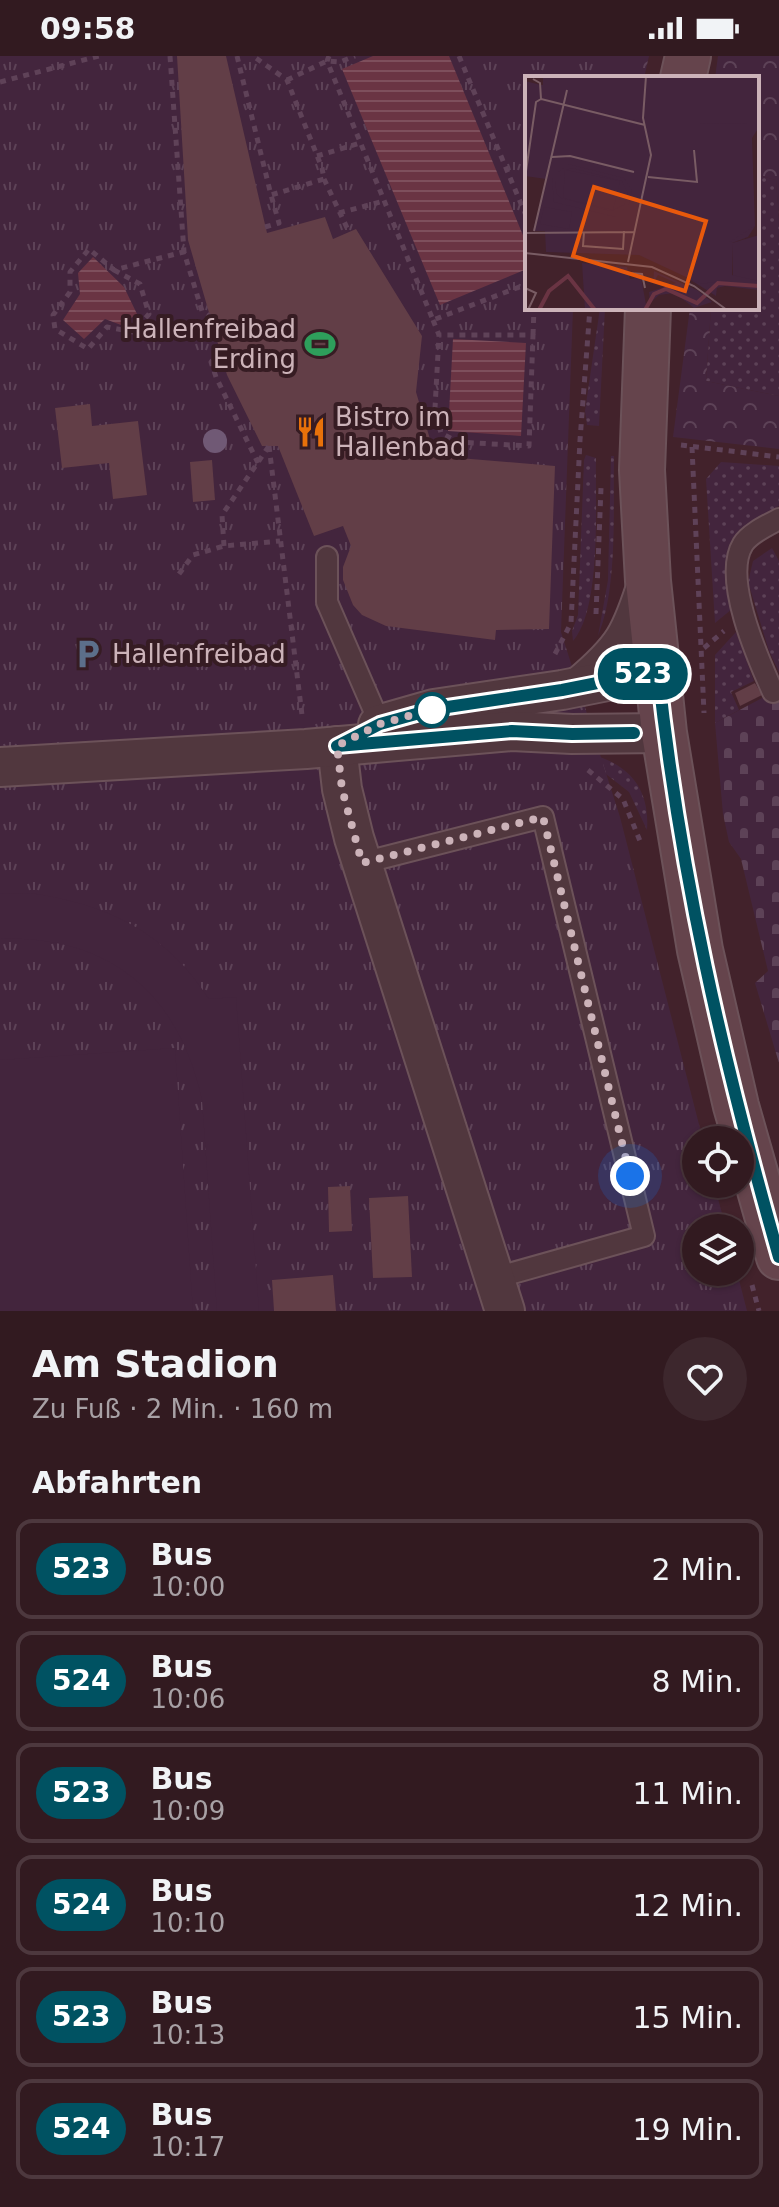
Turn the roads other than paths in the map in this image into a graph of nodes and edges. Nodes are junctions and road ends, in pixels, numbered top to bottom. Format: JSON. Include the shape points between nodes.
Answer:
{"nodes":[{"id":1,"x":688,"y":56,"type":"edge"},
{"id":2,"x":683,"y":76,"type":"edge"},
{"id":3,"x":648,"y":310,"type":"edge"},
{"id":4,"x":779,"y":519,"type":"edge"},
{"id":5,"x":327,"y":557,"type":"dead end"},
{"id":6,"x":648,"y":581,"type":"junction"},
{"id":7,"x":572,"y":671,"type":"junction"},
{"id":8,"x":658,"y":671,"type":"junction"},
{"id":9,"x":773,"y":692,"type":"dead end"},
{"id":10,"x":380,"y":724,"type":"junction"},
{"id":11,"x":664,"y":733,"type":"junction"},
{"id":12,"x":322,"y":747,"type":"junction"},
{"id":13,"x":0,"y":767,"type":"edge"},
{"id":14,"x":362,"y":863,"type":"junction"},
{"id":15,"x":779,"y":1257,"type":"edge"},
{"id":16,"x":500,"y":1294,"type":"edge"}],
"edges":[{"from":1,"to":2,"type":"main road"},
{"from":3,"to":6,"type":"main road","via":[[642,470]]},
{"from":4,"to":9,"type":"lane","via":[[743,544],[737,572],[743,615]]},
{"from":5,"to":10,"type":"lane","via":[[327,602]]},
{"from":6,"to":7,"type":"street","via":[[634,627],[612,660]]},
{"from":6,"to":8,"type":"main road"},
{"from":7,"to":8,"type":"street"},
{"from":7,"to":10,"type":"street"},
{"from":8,"to":11,"type":"main road"},
{"from":10,"to":12,"type":"street"},
{"from":11,"to":12,"type":"street","via":[[512,731]]},
{"from":11,"to":15,"type":"main road","via":[[700,950],[736,1106]]},
{"from":12,"to":13,"type":"street"},
{"from":12,"to":14,"type":"street","via":[[342,789]]},
{"from":14,"to":16,"type":"street"},
{"from":14,"to":16,"type":"lane","via":[[543,817],[644,1236]]}]}
